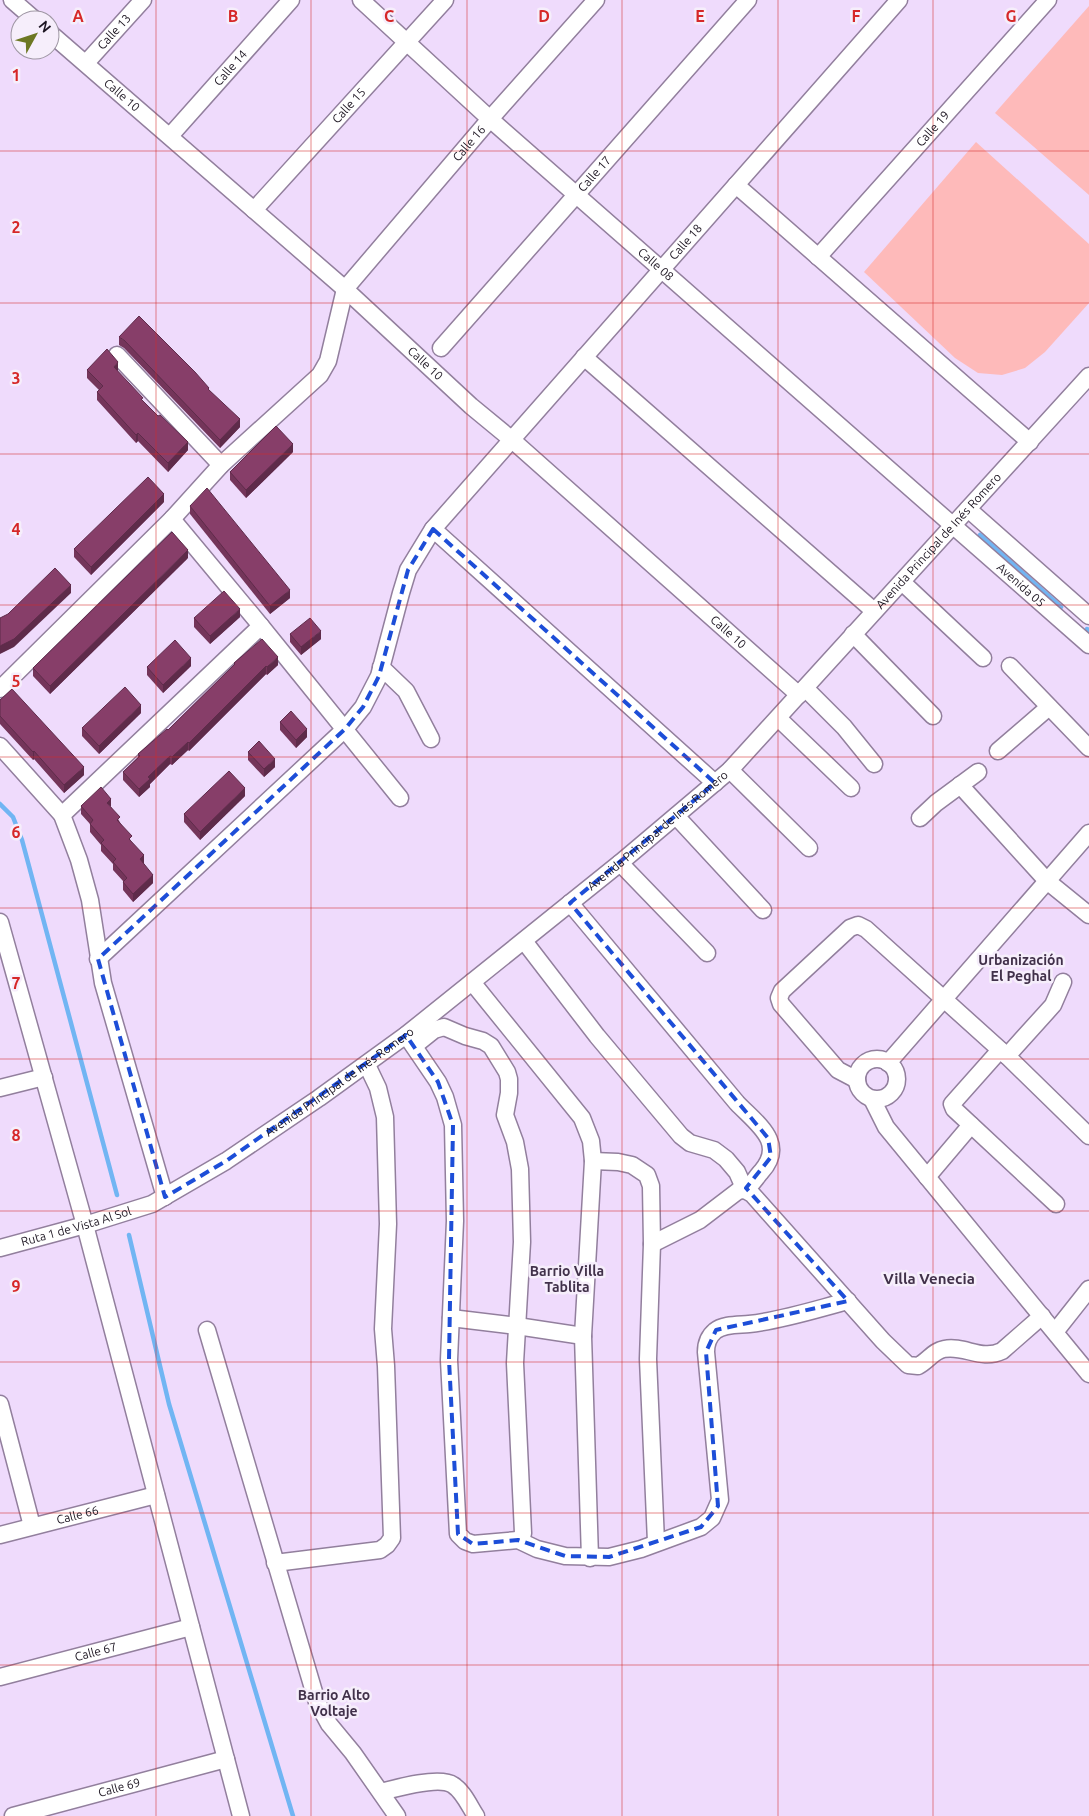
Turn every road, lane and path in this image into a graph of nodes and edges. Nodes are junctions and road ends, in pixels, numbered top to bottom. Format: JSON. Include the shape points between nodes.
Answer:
{"nodes":[{"id":1,"x":12,"y":0,"type":"edge"},
{"id":2,"x":143,"y":0,"type":"edge"},
{"id":3,"x":291,"y":0,"type":"edge"},
{"id":4,"x":360,"y":0,"type":"edge"},
{"id":5,"x":445,"y":0,"type":"edge"},
{"id":6,"x":596,"y":0,"type":"edge"},
{"id":7,"x":748,"y":0,"type":"edge"},
{"id":8,"x":899,"y":0,"type":"edge"},
{"id":9,"x":1048,"y":0,"type":"edge"},
{"id":10,"x":24,"y":10,"type":"edge"},
{"id":11,"x":60,"y":42,"type":"edge"},
{"id":12,"x":407,"y":43,"type":"junction"},
{"id":13,"x":86,"y":64,"type":"junction"},
{"id":14,"x":490,"y":119,"type":"junction"},
{"id":15,"x":170,"y":136,"type":"junction"},
{"id":16,"x":736,"y":185,"type":"junction"},
{"id":17,"x":576,"y":194,"type":"junction"},
{"id":18,"x":254,"y":210,"type":"junction"},
{"id":19,"x":818,"y":257,"type":"junction"},
{"id":20,"x":661,"y":269,"type":"junction"},
{"id":21,"x":345,"y":289,"type":"junction"},
{"id":22,"x":441,"y":348,"type":"dead end"},
{"id":23,"x":116,"y":355,"type":"dead end"},
{"id":24,"x":584,"y":356,"type":"junction"},
{"id":25,"x":1089,"y":376,"type":"edge"},
{"id":26,"x":511,"y":439,"type":"junction"},
{"id":27,"x":1030,"y":442,"type":"junction"},
{"id":28,"x":221,"y":465,"type":"junction"},
{"id":29,"x":968,"y":509,"type":"junction"},
{"id":30,"x":172,"y":519,"type":"junction"},
{"id":31,"x":954,"y":526,"type":"junction"},
{"id":32,"x":433,"y":528,"type":"junction"},
{"id":33,"x":902,"y":582,"type":"junction"},
{"id":34,"x":1086,"y":608,"type":"edge"},
{"id":35,"x":874,"y":611,"type":"junction"},
{"id":36,"x":1066,"y":625,"type":"junction"},
{"id":37,"x":261,"y":626,"type":"junction"},
{"id":38,"x":853,"y":634,"type":"junction"},
{"id":39,"x":1089,"y":645,"type":"edge"},
{"id":40,"x":983,"y":658,"type":"dead end"},
{"id":41,"x":1010,"y":666,"type":"dead end"},
{"id":42,"x":381,"y":667,"type":"junction"},
{"id":43,"x":0,"y":688,"type":"edge"},
{"id":44,"x":802,"y":692,"type":"junction"},
{"id":45,"x":1049,"y":707,"type":"junction"},
{"id":46,"x":933,"y":716,"type":"dead end"},
{"id":47,"x":778,"y":718,"type":"junction"},
{"id":48,"x":345,"y":730,"type":"junction"},
{"id":49,"x":431,"y":739,"type":"dead end"},
{"id":50,"x":0,"y":746,"type":"edge"},
{"id":51,"x":1089,"y":748,"type":"edge"},
{"id":52,"x":998,"y":751,"type":"dead end"},
{"id":53,"x":874,"y":764,"type":"dead end"},
{"id":54,"x":730,"y":770,"type":"junction"},
{"id":55,"x":978,"y":772,"type":"dead end"},
{"id":56,"x":715,"y":783,"type":"junction"},
{"id":57,"x":960,"y":785,"type":"junction"},
{"id":58,"x":851,"y":788,"type":"dead end"},
{"id":59,"x":400,"y":798,"type":"dead end"},
{"id":60,"x":62,"y":815,"type":"junction"},
{"id":61,"x":676,"y":816,"type":"junction"},
{"id":62,"x":920,"y":818,"type":"dead end"},
{"id":63,"x":1089,"y":833,"type":"edge"},
{"id":64,"x":809,"y":848,"type":"dead end"},
{"id":65,"x":620,"y":863,"type":"junction"},
{"id":66,"x":1047,"y":881,"type":"junction"},
{"id":67,"x":570,"y":903,"type":"junction"},
{"id":68,"x":763,"y":910,"type":"dead end"},
{"id":69,"x":1089,"y":915,"type":"edge"},
{"id":70,"x":0,"y":922,"type":"edge"},
{"id":71,"x":524,"y":940,"type":"junction"},
{"id":72,"x":708,"y":953,"type":"dead end"},
{"id":73,"x":98,"y":959,"type":"junction"},
{"id":74,"x":472,"y":982,"type":"junction"},
{"id":75,"x":1063,"y":982,"type":"dead end"},
{"id":76,"x":944,"y":1000,"type":"junction"},
{"id":77,"x":410,"y":1040,"type":"junction"},
{"id":78,"x":1003,"y":1053,"type":"junction"},
{"id":79,"x":888,"y":1063,"type":"junction"},
{"id":80,"x":367,"y":1064,"type":"junction"},
{"id":81,"x":44,"y":1077,"type":"junction"},
{"id":82,"x":857,"y":1080,"type":"junction"},
{"id":83,"x":0,"y":1088,"type":"edge"},
{"id":84,"x":872,"y":1099,"type":"junction"},
{"id":85,"x":972,"y":1125,"type":"junction"},
{"id":86,"x":1089,"y":1136,"type":"edge"},
{"id":87,"x":593,"y":1161,"type":"junction"},
{"id":88,"x":927,"y":1177,"type":"junction"},
{"id":89,"x":745,"y":1190,"type":"junction"},
{"id":90,"x":158,"y":1200,"type":"junction"},
{"id":91,"x":1056,"y":1204,"type":"dead end"},
{"id":92,"x":85,"y":1226,"type":"junction"},
{"id":93,"x":652,"y":1244,"type":"junction"},
{"id":94,"x":0,"y":1248,"type":"edge"},
{"id":95,"x":1089,"y":1289,"type":"edge"},
{"id":96,"x":848,"y":1301,"type":"junction"},
{"id":97,"x":1042,"y":1316,"type":"junction"},
{"id":98,"x":451,"y":1318,"type":"junction"},
{"id":99,"x":517,"y":1326,"type":"junction"},
{"id":100,"x":207,"y":1330,"type":"dead end"},
{"id":101,"x":1055,"y":1332,"type":"junction"},
{"id":102,"x":583,"y":1336,"type":"junction"},
{"id":103,"x":1089,"y":1374,"type":"edge"},
{"id":104,"x":0,"y":1404,"type":"edge"},
{"id":105,"x":156,"y":1495,"type":"junction"},
{"id":106,"x":32,"y":1526,"type":"junction"},
{"id":107,"x":0,"y":1535,"type":"edge"},
{"id":108,"x":518,"y":1540,"type":"junction"},
{"id":109,"x":656,"y":1542,"type":"junction"},
{"id":110,"x":590,"y":1558,"type":"junction"},
{"id":111,"x":275,"y":1563,"type":"junction"},
{"id":112,"x":190,"y":1627,"type":"junction"},
{"id":113,"x":0,"y":1677,"type":"edge"},
{"id":114,"x":226,"y":1759,"type":"junction"},
{"id":115,"x":381,"y":1792,"type":"junction"},
{"id":116,"x":13,"y":1816,"type":"edge"},
{"id":117,"x":241,"y":1816,"type":"edge"},
{"id":118,"x":397,"y":1816,"type":"edge"},
{"id":119,"x":476,"y":1816,"type":"edge"}],
"edges":[{"from":1,"to":10,"type":"street"},
{"from":2,"to":13,"type":"street","name":"Calle 13"},
{"from":3,"to":15,"type":"street","name":"Calle 14"},
{"from":4,"to":12,"type":"street","name":"Calle 08"},
{"from":5,"to":12,"type":"street","name":"Calle 15"},
{"from":6,"to":14,"type":"street","name":"Calle 16"},
{"from":7,"to":17,"type":"street","name":"Calle 17"},
{"from":8,"to":16,"type":"street","name":"Calle 18"},
{"from":9,"to":19,"type":"street","name":"Calle 19"},
{"from":11,"to":13,"type":"street","name":"Calle 10"},
{"from":12,"to":14,"type":"street","name":"Calle 08"},
{"from":12,"to":18,"type":"street","name":"Calle 15"},
{"from":13,"to":15,"type":"street","name":"Calle 10"},
{"from":14,"to":17,"type":"street","name":"Calle 08"},
{"from":14,"to":21,"type":"street","name":"Calle 16"},
{"from":15,"to":18,"type":"street","name":"Calle 10"},
{"from":16,"to":19,"type":"street"},
{"from":16,"to":20,"type":"street","name":"Calle 18"},
{"from":17,"to":20,"type":"street","name":"Calle 08"},
{"from":17,"to":22,"type":"street","name":"Calle 17"},
{"from":18,"to":21,"type":"street","name":"Calle 10"},
{"from":19,"to":27,"type":"street"},
{"from":20,"to":24,"type":"street","name":"Calle 18"},
{"from":20,"to":31,"type":"street","name":"Calle 08"},
{"from":21,"to":26,"type":"street","name":"Calle 10"},
{"from":21,"to":28,"type":"street","via":[[328,362],[320,376]]},
{"from":23,"to":28,"type":"street"},
{"from":24,"to":26,"type":"street","name":"Calle 18"},
{"from":24,"to":35,"type":"street"},
{"from":25,"to":27,"type":"street","name":"Avenida Principal de Inés Romero"},
{"from":26,"to":32,"type":"street","name":"Calle 18"},
{"from":26,"to":44,"type":"street","name":"Calle 10"},
{"from":27,"to":29,"type":"street","name":"Avenida Principal de Inés Romero"},
{"from":28,"to":30,"type":"street"},
{"from":29,"to":31,"type":"street","name":"Avenida Principal de Inés Romero"},
{"from":29,"to":34,"type":"street","name":"Avenida 05"},
{"from":30,"to":37,"type":"street"},
{"from":30,"to":43,"type":"street"},
{"from":31,"to":33,"type":"street","name":"Avenida Principal de Inés Romero"},
{"from":31,"to":36,"type":"street","name":"Avenida 05"},
{"from":32,"to":42,"type":"street","name":"Calle 18","via":[[408,570]]},
{"from":32,"to":56,"type":"street"},
{"from":33,"to":35,"type":"street","name":"Avenida Principal de Inés Romero"},
{"from":33,"to":40,"type":"street"},
{"from":34,"to":36,"type":"street"},
{"from":35,"to":38,"type":"street","name":"Avenida Principal de Inés Romero"},
{"from":36,"to":39,"type":"street","name":"Avenida 05"},
{"from":37,"to":48,"type":"street"},
{"from":37,"to":60,"type":"street"},
{"from":38,"to":44,"type":"street","name":"Avenida Principal de Inés Romero"},
{"from":38,"to":46,"type":"street"},
{"from":41,"to":45,"type":"street"},
{"from":42,"to":48,"type":"street","name":"Calle 18","via":[[363,707]]},
{"from":42,"to":49,"type":"street","via":[[406,691]]},
{"from":44,"to":47,"type":"street","name":"Avenida Principal de Inés Romero"},
{"from":44,"to":53,"type":"street","name":"Calle 10","via":[[844,728]]},
{"from":45,"to":51,"type":"street"},
{"from":45,"to":52,"type":"street"},
{"from":47,"to":54,"type":"street","name":"Avenida Principal de Inés Romero"},
{"from":47,"to":58,"type":"street"},
{"from":48,"to":59,"type":"street"},
{"from":48,"to":73,"type":"street","name":"Calle 18"},
{"from":50,"to":60,"type":"street"},
{"from":54,"to":56,"type":"street","name":"Avenida Principal de Inés Romero"},
{"from":54,"to":64,"type":"street"},
{"from":55,"to":57,"type":"street"},
{"from":56,"to":61,"type":"street","name":"Avenida Principal de Inés Romero"},
{"from":57,"to":62,"type":"street"},
{"from":57,"to":66,"type":"street"},
{"from":60,"to":73,"type":"street","via":[[90,900]]},
{"from":61,"to":65,"type":"street","name":"Avenida Principal de Inés Romero"},
{"from":61,"to":68,"type":"street"},
{"from":63,"to":66,"type":"street"},
{"from":65,"to":67,"type":"street","name":"Avenida Principal de Inés Romero"},
{"from":65,"to":72,"type":"street"},
{"from":66,"to":69,"type":"street"},
{"from":66,"to":76,"type":"street"},
{"from":67,"to":71,"type":"street","name":"Avenida Principal de Inés Romero"},
{"from":67,"to":89,"type":"street","via":[[768,1138],[771,1157]]},
{"from":70,"to":81,"type":"street"},
{"from":71,"to":74,"type":"street","name":"Avenida Principal de Inés Romero"},
{"from":71,"to":89,"type":"street","via":[[597,1036],[681,1136],[714,1150],[726,1159],[737,1172]]},
{"from":73,"to":90,"type":"street"},
{"from":74,"to":77,"type":"street","name":"Avenida Principal de Inés Romero"},
{"from":74,"to":87,"type":"street","via":[[582,1118],[592,1141]]},
{"from":75,"to":78,"type":"street","via":[[1053,1005]]},
{"from":76,"to":78,"type":"street"},
{"from":76,"to":79,"type":"street"},
{"from":76,"to":82,"type":"street","via":[[866,929],[858,925],[850,928],[782,991],[779,998],[838,1070]]},
{"from":77,"to":80,"type":"street","name":"Avenida Principal de Inés Romero"},
{"from":77,"to":98,"type":"street","via":[[446,1097],[453,1126],[455,1221]]},
{"from":77,"to":99,"type":"street","via":[[444,1027],[491,1046],[507,1072],[510,1086],[505,1115],[520,1169],[522,1242]]},
{"from":78,"to":85,"type":"street","via":[[952,1104]]},
{"from":78,"to":86,"type":"street"},
{"from":79,"to":82,"type":"street","via":[[878,1059],[868,1061],[860,1069]]},
{"from":79,"to":84,"type":"street","via":[[895,1072],[895,1088],[888,1096]]},
{"from":80,"to":90,"type":"street","name":"Avenida Principal de Inés Romero","via":[[226,1161]]},
{"from":80,"to":111,"type":"street","via":[[378,1088],[385,1116],[388,1224],[383,1329],[392,1538],[380,1550]]},
{"from":81,"to":83,"type":"street"},
{"from":81,"to":92,"type":"street"},
{"from":82,"to":84,"type":"street","via":[[861,1092]]},
{"from":84,"to":88,"type":"street","via":[[886,1127]]},
{"from":85,"to":88,"type":"street"},
{"from":85,"to":91,"type":"street"},
{"from":87,"to":93,"type":"street","via":[[625,1163],[647,1175],[651,1186]]},
{"from":87,"to":102,"type":"street"},
{"from":88,"to":97,"type":"street"},
{"from":89,"to":93,"type":"street","via":[[738,1191],[700,1220]]},
{"from":89,"to":96,"type":"street"},
{"from":90,"to":92,"type":"street","name":"Ruta 1 de Vista Al Sol"},
{"from":92,"to":94,"type":"street","name":"Ruta 1 de Vista Al Sol"},
{"from":92,"to":105,"type":"street"},
{"from":93,"to":109,"type":"street","via":[[648,1359]]},
{"from":95,"to":101,"type":"street"},
{"from":96,"to":97,"type":"street","via":[[908,1365],[913,1366],[945,1349],[996,1354]]},
{"from":96,"to":109,"type":"street","via":[[757,1323],[729,1326],[712,1334],[706,1352],[720,1500],[712,1518],[701,1527]]},
{"from":97,"to":101,"type":"street"},
{"from":98,"to":99,"type":"street"},
{"from":98,"to":108,"type":"street","via":[[449,1360],[458,1534],[473,1544]]},
{"from":99,"to":102,"type":"street"},
{"from":99,"to":108,"type":"street","via":[[515,1363],[523,1532]]},
{"from":100,"to":111,"type":"street"},
{"from":101,"to":103,"type":"street"},
{"from":102,"to":110,"type":"street"},
{"from":104,"to":106,"type":"street"},
{"from":105,"to":106,"type":"street","name":"Calle 66"},
{"from":105,"to":112,"type":"street"},
{"from":106,"to":107,"type":"street","name":"Calle 66"},
{"from":108,"to":110,"type":"street","via":[[549,1553]]},
{"from":109,"to":110,"type":"street","via":[[626,1554]]},
{"from":111,"to":115,"type":"street","via":[[317,1702],[329,1724]]},
{"from":112,"to":113,"type":"street","name":"Calle 67"},
{"from":112,"to":114,"type":"street"},
{"from":114,"to":116,"type":"street","name":"Calle 69"},
{"from":114,"to":117,"type":"street"},
{"from":115,"to":118,"type":"street"},
{"from":115,"to":119,"type":"street","via":[[407,1786],[454,1785]]}]}
